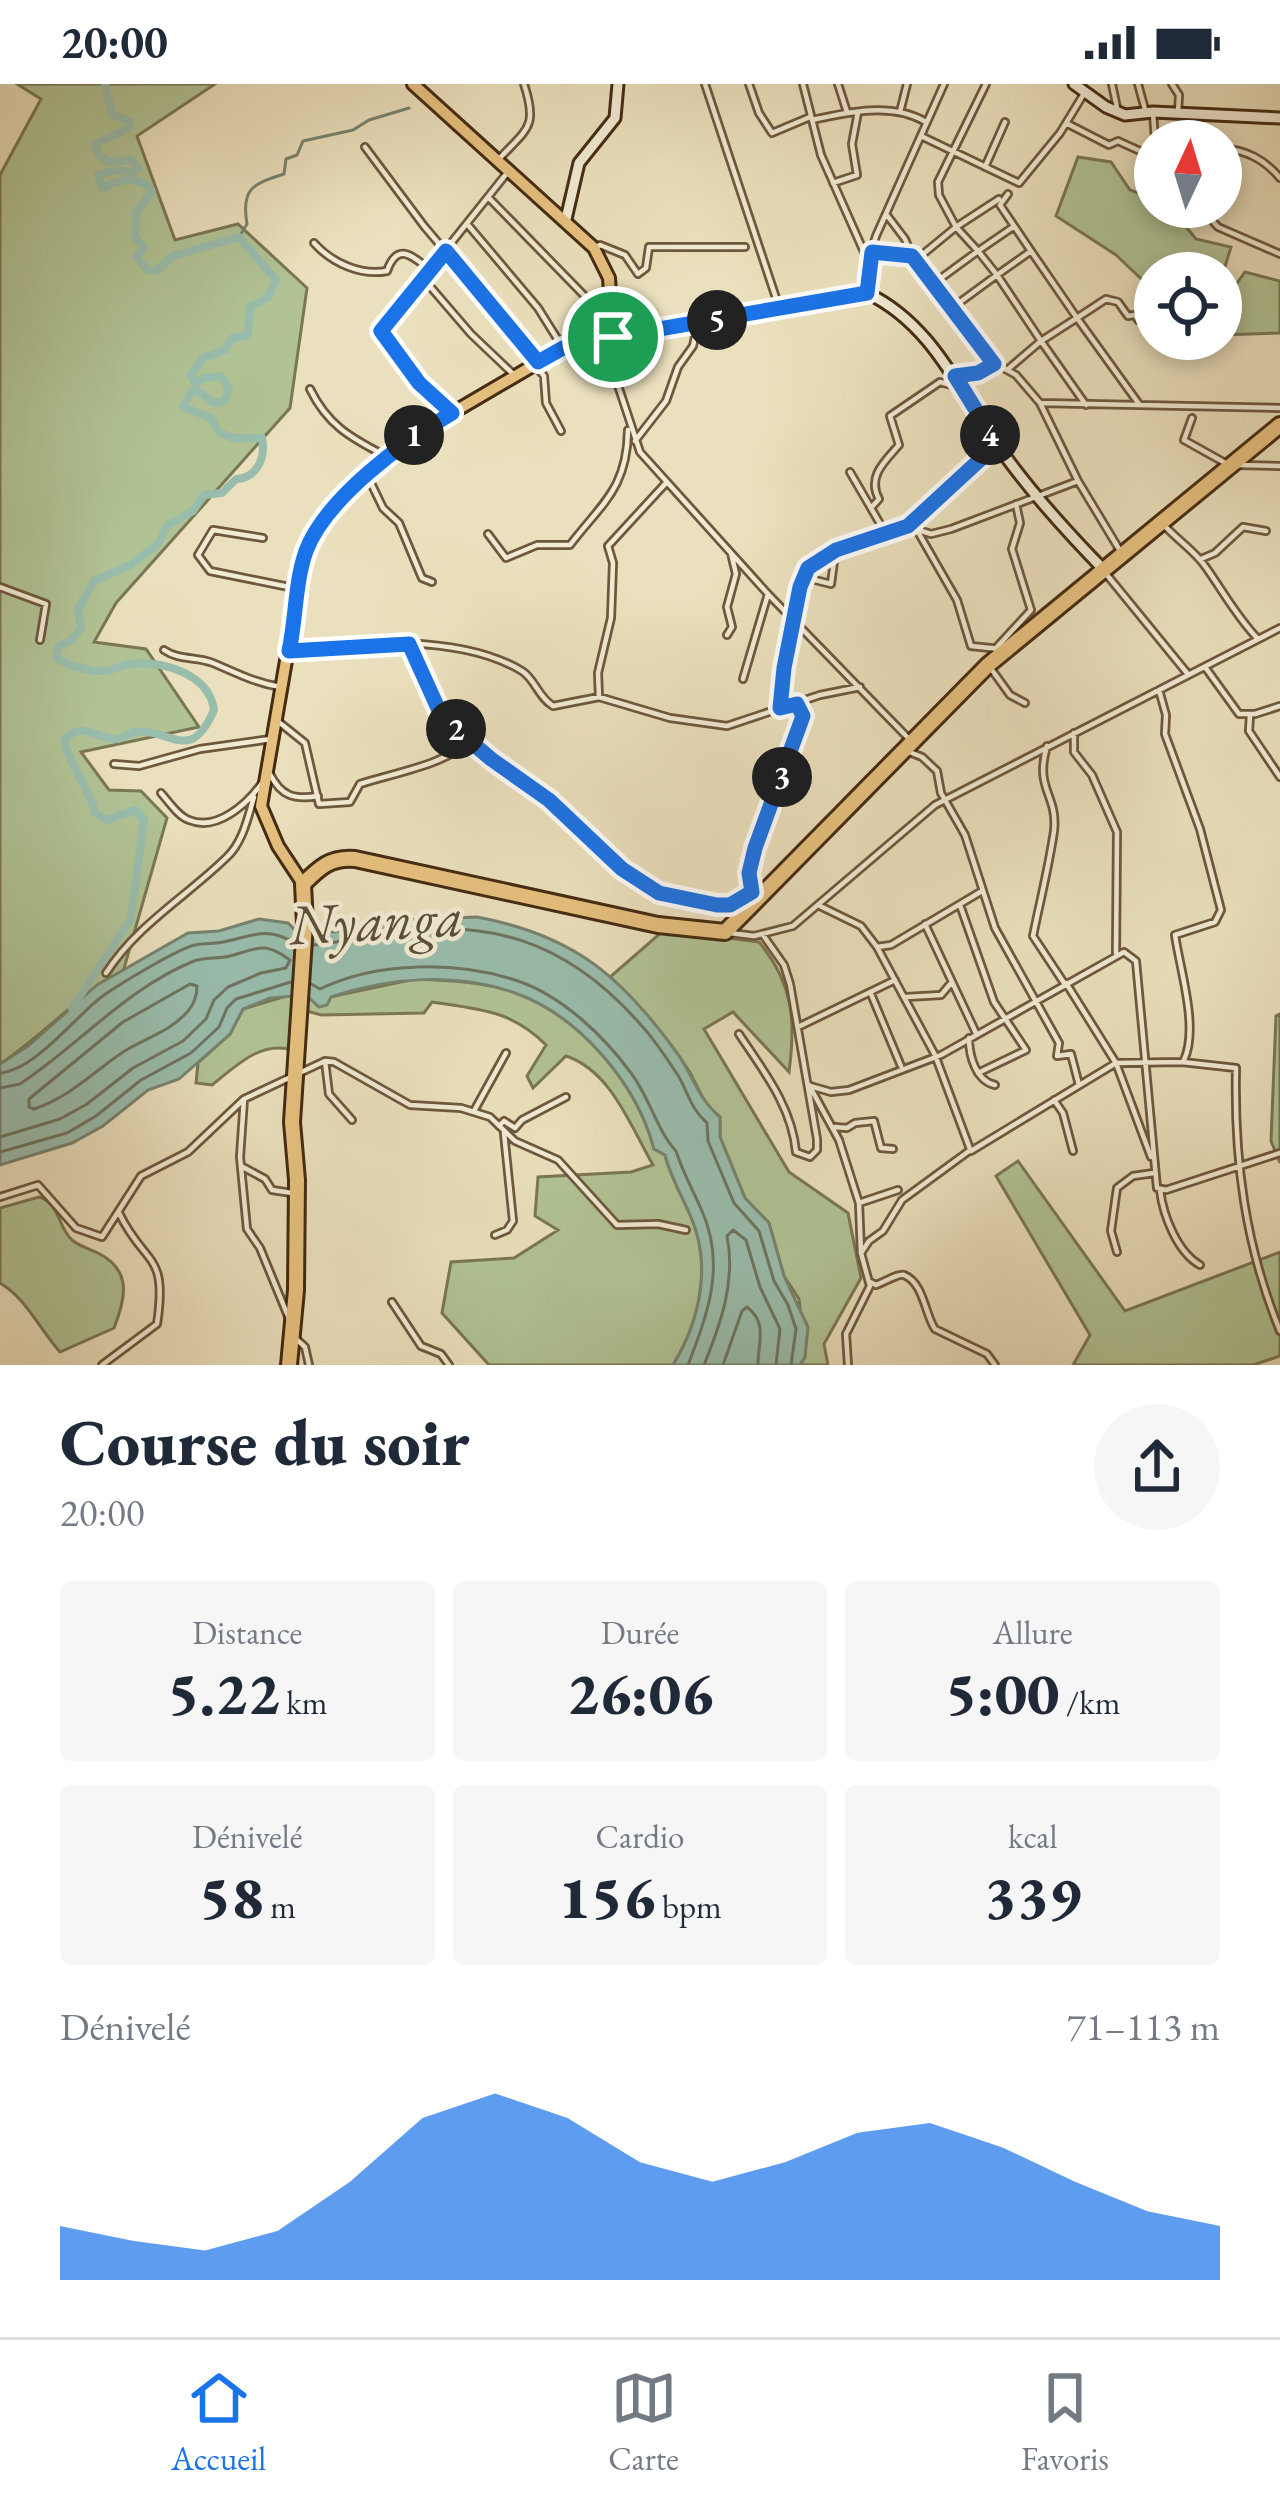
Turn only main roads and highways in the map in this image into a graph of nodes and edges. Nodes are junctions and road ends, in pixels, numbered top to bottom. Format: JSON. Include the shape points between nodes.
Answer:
{"nodes":[{"id":1,"x":413,"y":84,"type":"edge"},
{"id":2,"x":1280,"y":424,"type":"edge"},
{"id":3,"x":302,"y":884,"type":"junction"},
{"id":4,"x":289,"y":1365,"type":"edge"}],
"edges":[{"from":1,"to":3,"type":"main road","via":[[594,248],[609,278],[608,338],[563,348],[406,440],[314,533],[261,806]]},
{"from":2,"to":3,"type":"highway","via":[[1000,650],[725,932],[658,926],[355,859],[330,861]]},
{"from":3,"to":4,"type":"highway"}]}
